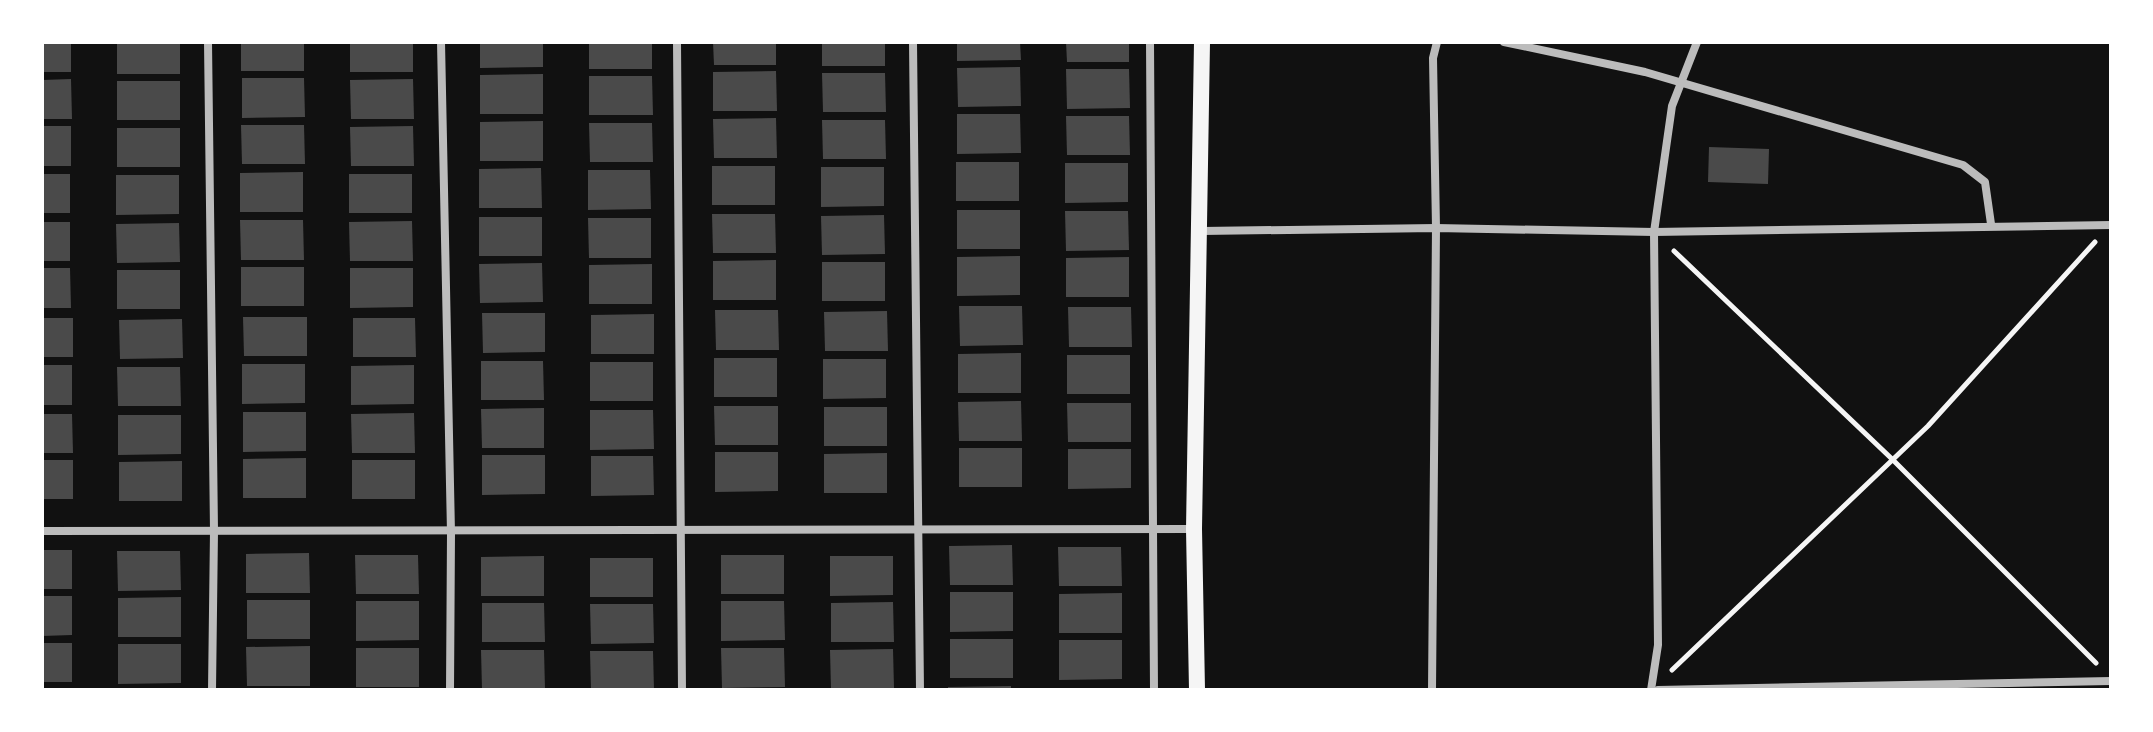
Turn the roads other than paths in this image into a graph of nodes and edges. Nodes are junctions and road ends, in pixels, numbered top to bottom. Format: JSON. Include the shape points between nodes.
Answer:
{"nodes":[{"id":1,"x":208,"y":42,"type":"edge"},
{"id":2,"x":441,"y":42,"type":"edge"},
{"id":3,"x":677,"y":42,"type":"edge"},
{"id":4,"x":913,"y":42,"type":"edge"},
{"id":5,"x":1150,"y":42,"type":"edge"},
{"id":6,"x":1202,"y":42,"type":"edge"},
{"id":7,"x":1437,"y":42,"type":"edge"},
{"id":8,"x":1504,"y":42,"type":"edge"},
{"id":9,"x":1697,"y":42,"type":"edge"},
{"id":10,"x":1680,"y":84,"type":"junction"},
{"id":11,"x":1991,"y":224,"type":"junction"},
{"id":12,"x":2111,"y":225,"type":"edge"},
{"id":13,"x":1436,"y":228,"type":"junction"},
{"id":14,"x":1202,"y":231,"type":"junction"},
{"id":15,"x":1654,"y":232,"type":"junction"},
{"id":16,"x":1152,"y":529,"type":"junction"},
{"id":17,"x":1194,"y":529,"type":"junction"},
{"id":18,"x":681,"y":530,"type":"junction"},
{"id":19,"x":920,"y":530,"type":"junction"},
{"id":20,"x":42,"y":531,"type":"edge"},
{"id":21,"x":214,"y":531,"type":"junction"},
{"id":22,"x":451,"y":533,"type":"junction"},
{"id":23,"x":2111,"y":681,"type":"edge"},
{"id":24,"x":1890,"y":688,"type":"edge"},
{"id":25,"x":212,"y":690,"type":"edge"},
{"id":26,"x":450,"y":690,"type":"edge"},
{"id":27,"x":682,"y":690,"type":"edge"},
{"id":28,"x":920,"y":690,"type":"edge"},
{"id":29,"x":1154,"y":690,"type":"edge"},
{"id":30,"x":1197,"y":690,"type":"edge"},
{"id":31,"x":1432,"y":690,"type":"edge"},
{"id":32,"x":1651,"y":690,"type":"edge"},
{"id":33,"x":1658,"y":690,"type":"edge"}],
"edges":[{"from":1,"to":21,"type":"street"},
{"from":2,"to":22,"type":"street"},
{"from":3,"to":18,"type":"street"},
{"from":4,"to":19,"type":"street"},
{"from":5,"to":16,"type":"street"},
{"from":6,"to":14,"type":"main road"},
{"from":7,"to":13,"type":"street"},
{"from":8,"to":10,"type":"street"},
{"from":9,"to":10,"type":"street"},
{"from":10,"to":11,"type":"street","via":[[1963,165],[1985,182]]},
{"from":10,"to":15,"type":"street","via":[[1672,106]]},
{"from":11,"to":12,"type":"street"},
{"from":11,"to":15,"type":"street"},
{"from":13,"to":14,"type":"street"},
{"from":13,"to":15,"type":"street"},
{"from":13,"to":31,"type":"street"},
{"from":14,"to":17,"type":"main road"},
{"from":15,"to":32,"type":"street","via":[[1658,645]]},
{"from":16,"to":17,"type":"street"},
{"from":16,"to":19,"type":"street"},
{"from":16,"to":29,"type":"street"},
{"from":17,"to":30,"type":"main road"},
{"from":18,"to":19,"type":"street"},
{"from":18,"to":22,"type":"street"},
{"from":18,"to":27,"type":"street"},
{"from":19,"to":28,"type":"street"},
{"from":20,"to":21,"type":"street"},
{"from":21,"to":22,"type":"street"},
{"from":21,"to":25,"type":"street"},
{"from":22,"to":26,"type":"street"},
{"from":23,"to":24,"type":"street"},
{"from":24,"to":33,"type":"street"}]}
